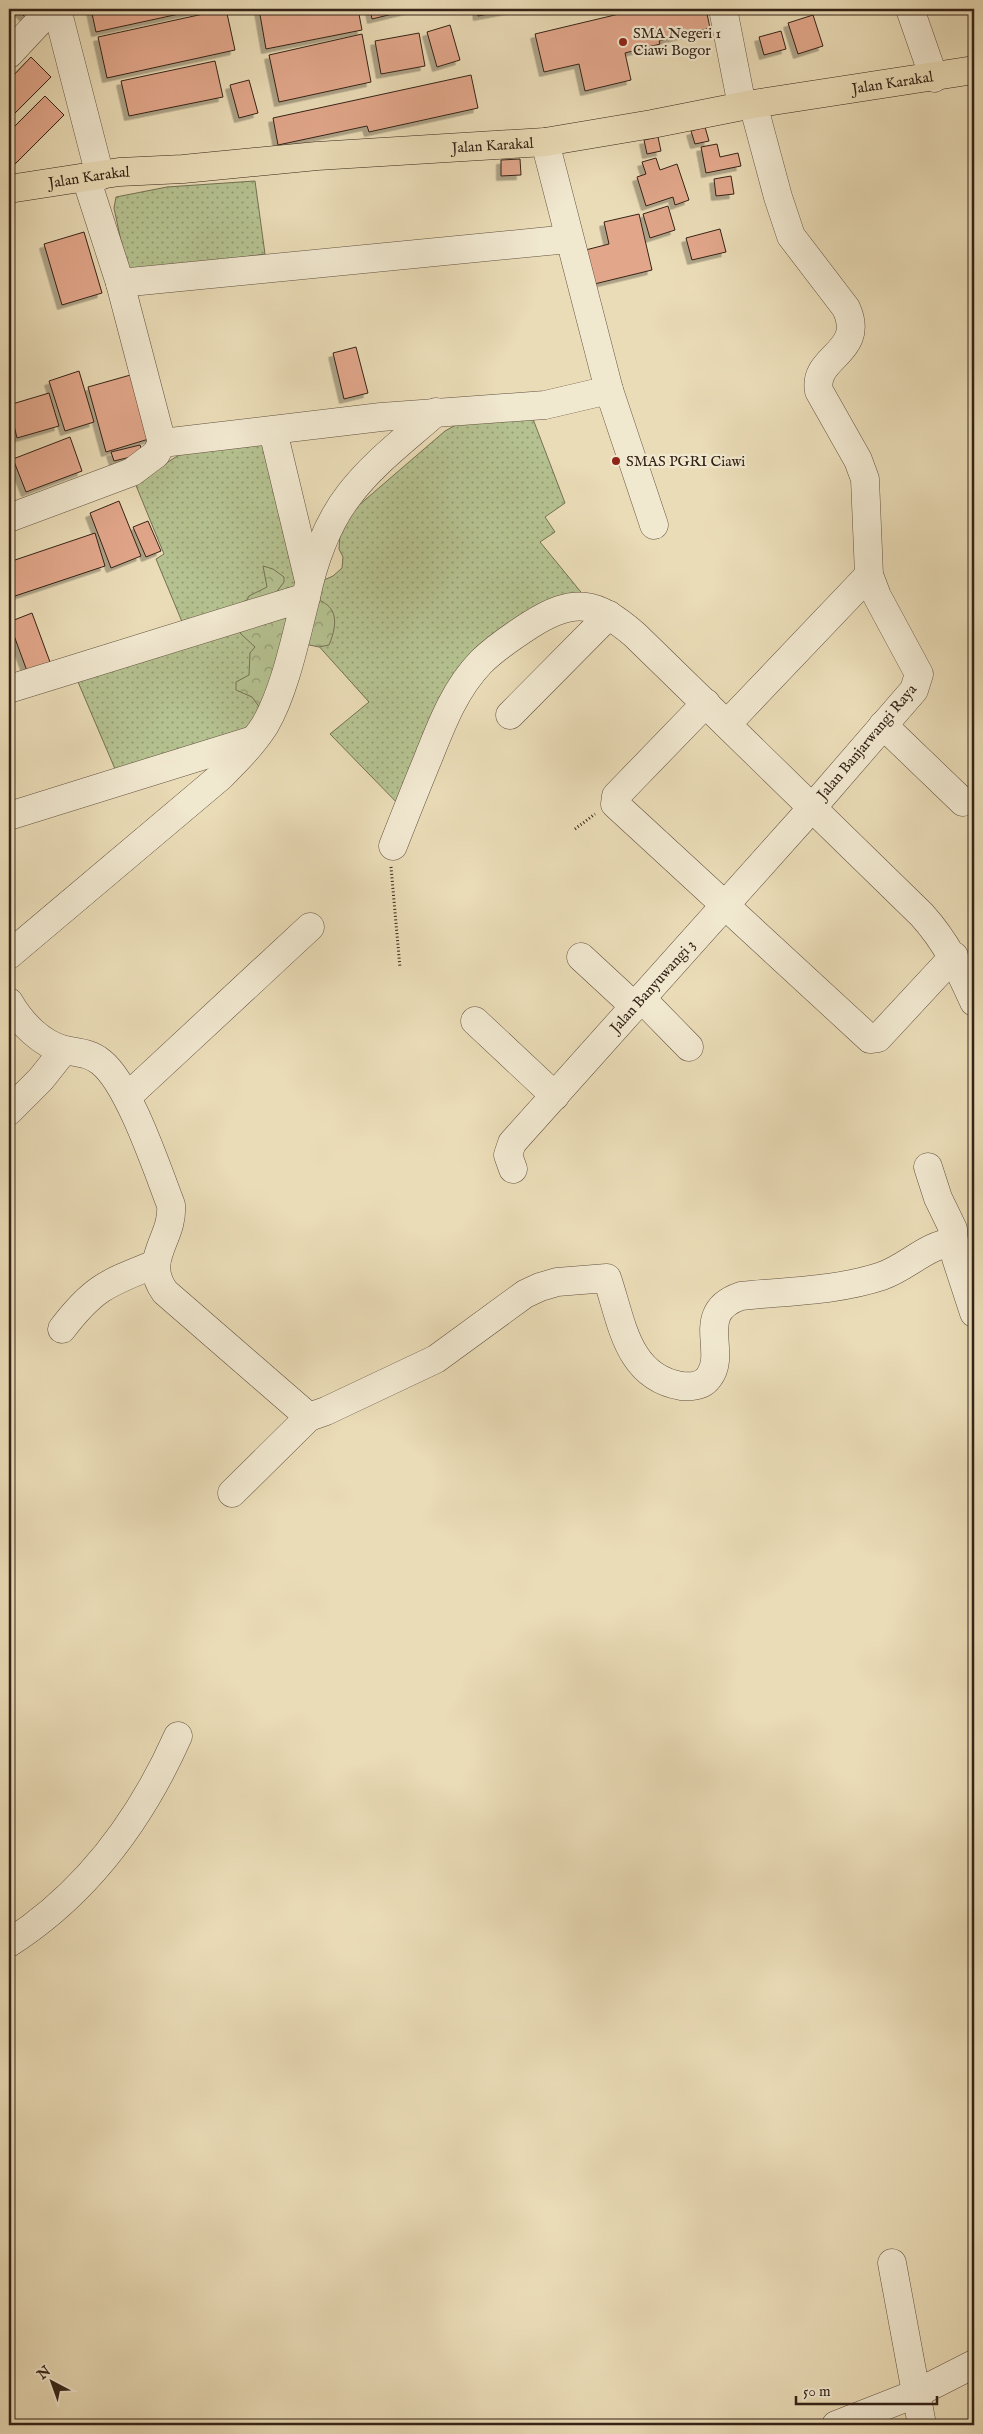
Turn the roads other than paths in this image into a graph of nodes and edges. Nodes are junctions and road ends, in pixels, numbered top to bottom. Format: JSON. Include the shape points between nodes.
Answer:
{"nodes":[{"id":1,"x":51,"y":9,"type":"edge"},
{"id":2,"x":57,"y":9,"type":"edge"},
{"id":3,"x":723,"y":9,"type":"edge"},
{"id":4,"x":910,"y":9,"type":"edge"},
{"id":5,"x":9,"y":54,"type":"edge"},
{"id":6,"x":974,"y":70,"type":"edge"},
{"id":7,"x":934,"y":78,"type":"junction"},
{"id":8,"x":748,"y":105,"type":"junction"},
{"id":9,"x":545,"y":142,"type":"junction"},
{"id":10,"x":93,"y":177,"type":"junction"},
{"id":11,"x":9,"y":189,"type":"edge"},
{"id":12,"x":569,"y":239,"type":"junction"},
{"id":13,"x":120,"y":283,"type":"junction"},
{"id":14,"x":609,"y":390,"type":"junction"},
{"id":15,"x":436,"y":412,"type":"junction"},
{"id":16,"x":273,"y":431,"type":"junction"},
{"id":17,"x":162,"y":443,"type":"junction"},
{"id":18,"x":9,"y":518,"type":"edge"},
{"id":19,"x":654,"y":525,"type":"dead end"},
{"id":20,"x":869,"y":575,"type":"junction"},
{"id":21,"x":307,"y":589,"type":"junction"},
{"id":22,"x":609,"y":615,"type":"junction"},
{"id":23,"x":9,"y":689,"type":"edge"},
{"id":24,"x":706,"y":703,"type":"junction"},
{"id":25,"x":510,"y":715,"type":"dead end"},
{"id":26,"x":727,"y":724,"type":"junction"},
{"id":27,"x":883,"y":725,"type":"junction"},
{"id":28,"x":254,"y":740,"type":"junction"},
{"id":29,"x":963,"y":802,"type":"dead end"},
{"id":30,"x":811,"y":809,"type":"junction"},
{"id":31,"x":9,"y":816,"type":"edge"},
{"id":32,"x":393,"y":846,"type":"road end"},
{"id":33,"x":726,"y":906,"type":"junction"},
{"id":34,"x":310,"y":927,"type":"dead end"},
{"id":35,"x":9,"y":955,"type":"edge"},
{"id":36,"x":954,"y":956,"type":"junction"},
{"id":37,"x":581,"y":957,"type":"dead end"},
{"id":38,"x":9,"y":1002,"type":"edge"},
{"id":39,"x":974,"y":1002,"type":"edge"},
{"id":40,"x":639,"y":1003,"type":"junction"},
{"id":41,"x":475,"y":1021,"type":"dead end"},
{"id":42,"x":688,"y":1047,"type":"dead end"},
{"id":43,"x":64,"y":1050,"type":"junction"},
{"id":44,"x":555,"y":1096,"type":"junction"},
{"id":45,"x":127,"y":1097,"type":"junction"},
{"id":46,"x":9,"y":1111,"type":"edge"},
{"id":47,"x":928,"y":1167,"type":"dead end"},
{"id":48,"x":513,"y":1169,"type":"dead end"},
{"id":49,"x":954,"y":1242,"type":"junction"},
{"id":50,"x":155,"y":1264,"type":"junction"},
{"id":51,"x":974,"y":1313,"type":"edge"},
{"id":52,"x":62,"y":1329,"type":"dead end"},
{"id":53,"x":309,"y":1417,"type":"junction"},
{"id":54,"x":232,"y":1493,"type":"dead end"},
{"id":55,"x":178,"y":1736,"type":"dead end"},
{"id":56,"x":9,"y":1943,"type":"edge"},
{"id":57,"x":892,"y":2263,"type":"dead end"},
{"id":58,"x":974,"y":2364,"type":"edge"},
{"id":59,"x":915,"y":2394,"type":"junction"},
{"id":60,"x":836,"y":2425,"type":"edge"},
{"id":61,"x":922,"y":2425,"type":"edge"}],
"edges":[{"from":1,"to":5,"type":"street"},
{"from":2,"to":10,"type":"street"},
{"from":3,"to":8,"type":"street"},
{"from":4,"to":7,"type":"street"},
{"from":6,"to":7,"type":"main road","name":"Jalan Karakal"},
{"from":7,"to":8,"type":"main road","name":"Jalan Karakal"},
{"from":8,"to":9,"type":"main road","name":"Jalan Karakal"},
{"from":8,"to":20,"type":"street","name":"Jalan Banjarwangi Raya","via":[[791,236],[851,318],[852,330],[848,341],[820,373],[817,381],[819,391],[858,460],[865,479]]},
{"from":9,"to":10,"type":"main road","name":"Jalan Karakal","via":[[317,156],[119,172]]},
{"from":9,"to":12,"type":"street"},
{"from":10,"to":11,"type":"main road","name":"Jalan Karakal"},
{"from":10,"to":13,"type":"street"},
{"from":12,"to":13,"type":"street"},
{"from":12,"to":14,"type":"street"},
{"from":13,"to":17,"type":"street"},
{"from":14,"to":15,"type":"street","via":[[545,405]]},
{"from":14,"to":19,"type":"street"},
{"from":15,"to":16,"type":"street"},
{"from":15,"to":21,"type":"street","via":[[349,494],[332,523]]},
{"from":16,"to":17,"type":"street"},
{"from":16,"to":21,"type":"street"},
{"from":17,"to":18,"type":"street","via":[[156,454],[132,472]]},
{"from":20,"to":26,"type":"street"},
{"from":20,"to":27,"type":"street","name":"Jalan Banjarwangi Raya","via":[[919,674],[914,690]]},
{"from":21,"to":23,"type":"street"},
{"from":21,"to":28,"type":"street","via":[[276,702]]},
{"from":22,"to":24,"type":"street","via":[[635,635]]},
{"from":22,"to":25,"type":"street"},
{"from":22,"to":32,"type":"street","via":[[597,608],[583,606],[544,616],[482,661],[467,678],[444,719]]},
{"from":24,"to":26,"type":"street"},
{"from":24,"to":33,"type":"street","via":[[615,799],[615,804]]},
{"from":26,"to":30,"type":"street"},
{"from":27,"to":29,"type":"street"},
{"from":27,"to":30,"type":"street","name":"Jalan Banjarwangi Raya"},
{"from":28,"to":31,"type":"street"},
{"from":28,"to":35,"type":"street","via":[[220,777]]},
{"from":30,"to":33,"type":"street","name":"Jalan Banyuwangi 3"},
{"from":30,"to":36,"type":"street","via":[[922,915]]},
{"from":33,"to":36,"type":"street","via":[[874,1040]]},
{"from":33,"to":40,"type":"street","name":"Jalan Banyuwangi 3"},
{"from":34,"to":45,"type":"street"},
{"from":36,"to":39,"type":"street"},
{"from":37,"to":40,"type":"street"},
{"from":38,"to":43,"type":"street","via":[[38,1037]]},
{"from":40,"to":42,"type":"street"},
{"from":40,"to":44,"type":"street","name":"Jalan Banyuwangi 3"},
{"from":41,"to":44,"type":"street"},
{"from":43,"to":45,"type":"street","via":[[91,1056],[101,1062]]},
{"from":43,"to":46,"type":"street"},
{"from":44,"to":48,"type":"street","name":"Jalan Banyuwangi 3","via":[[512,1143],[508,1155]]},
{"from":45,"to":50,"type":"street","via":[[171,1205],[172,1217]]},
{"from":47,"to":49,"type":"street","via":[[953,1229]]},
{"from":49,"to":51,"type":"street"},
{"from":49,"to":53,"type":"street","via":[[940,1243],[885,1275],[854,1284],[729,1300],[720,1309],[714,1324],[714,1363],[709,1377],[700,1384],[688,1387],[667,1384],[645,1370],[632,1354],[607,1278],[567,1281],[525,1294],[436,1359]]},
{"from":50,"to":52,"type":"street","via":[[109,1282],[92,1294]]},
{"from":50,"to":53,"type":"street","via":[[155,1275],[165,1292]]},
{"from":53,"to":54,"type":"street"},
{"from":55,"to":56,"type":"street","via":[[160,1777],[96,1869],[35,1926]]},
{"from":57,"to":59,"type":"street"},
{"from":58,"to":59,"type":"street"},
{"from":59,"to":60,"type":"street"},
{"from":59,"to":61,"type":"street"}]}
